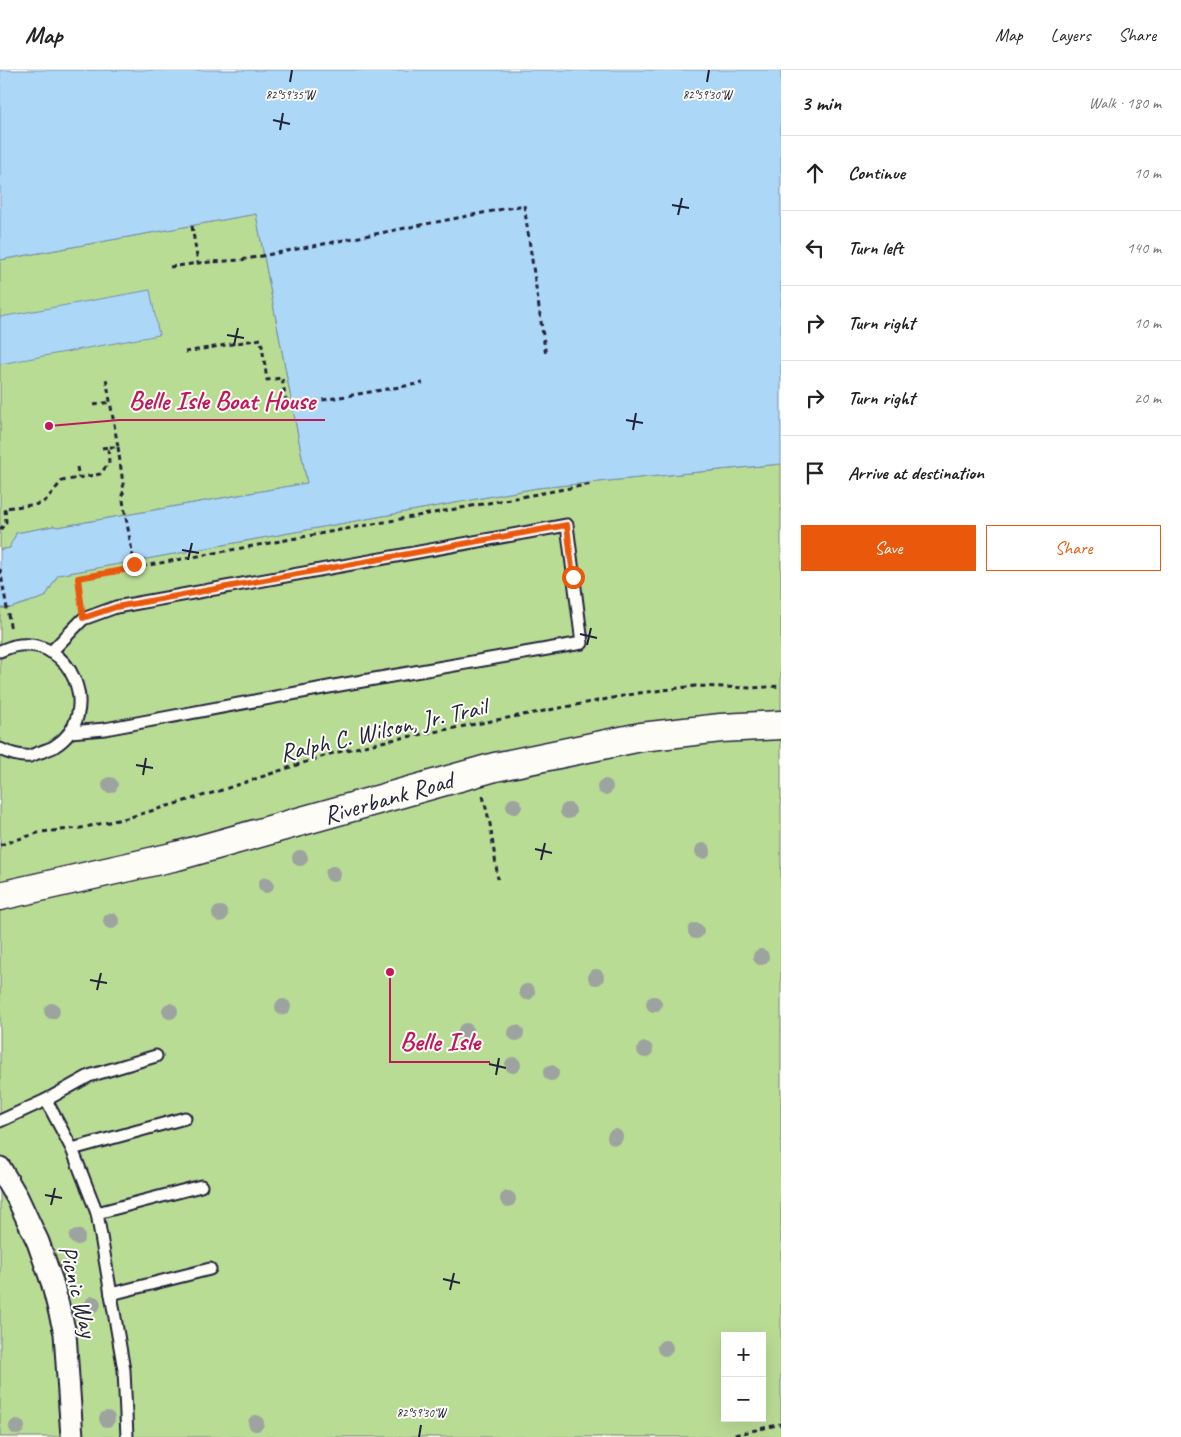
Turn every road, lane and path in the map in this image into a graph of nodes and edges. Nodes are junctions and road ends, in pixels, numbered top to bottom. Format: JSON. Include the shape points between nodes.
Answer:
{"nodes":[{"id":1,"x":192,"y":226,"type":"dead end"},
{"id":2,"x":198,"y":263,"type":"junction"},
{"id":3,"x":170,"y":267,"type":"dead end"},
{"id":4,"x":185,"y":352,"type":"dead end"},
{"id":5,"x":546,"y":356,"type":"dead end"},
{"id":6,"x":106,"y":378,"type":"dead end"},
{"id":7,"x":423,"y":383,"type":"dead end"},
{"id":8,"x":110,"y":402,"type":"junction"},
{"id":9,"x":94,"y":405,"type":"dead end"},
{"id":10,"x":118,"y":446,"type":"junction"},
{"id":11,"x":108,"y":447,"type":"junction"},
{"id":12,"x":102,"y":448,"type":"dead end"},
{"id":13,"x":77,"y":467,"type":"dead end"},
{"id":14,"x":79,"y":478,"type":"junction"},
{"id":15,"x":592,"y":484,"type":"dead end"},
{"id":16,"x":0,"y":530,"type":"edge"},
{"id":17,"x":134,"y":566,"type":"junction"},
{"id":18,"x":0,"y":569,"type":"edge"},
{"id":19,"x":8,"y":615,"type":"dead end"},
{"id":20,"x":83,"y":618,"type":"junction"},
{"id":21,"x":0,"y":651,"type":"edge"},
{"id":22,"x":51,"y":652,"type":"junction"},
{"id":23,"x":781,"y":686,"type":"edge"},
{"id":24,"x":781,"y":724,"type":"edge"},
{"id":25,"x":70,"y":732,"type":"junction"},
{"id":26,"x":0,"y":749,"type":"edge"},
{"id":27,"x":477,"y":772,"type":"junction"},
{"id":28,"x":0,"y":845,"type":"edge"},
{"id":29,"x":498,"y":879,"type":"dead end"},
{"id":30,"x":0,"y":896,"type":"edge"},
{"id":31,"x":156,"y":1056,"type":"dead end"},
{"id":32,"x":46,"y":1100,"type":"junction"},
{"id":33,"x":185,"y":1118,"type":"dead end"},
{"id":34,"x":0,"y":1121,"type":"edge"},
{"id":35,"x":72,"y":1149,"type":"junction"},
{"id":36,"x":0,"y":1168,"type":"edge"},
{"id":37,"x":201,"y":1186,"type":"dead end"},
{"id":38,"x":97,"y":1213,"type":"junction"},
{"id":39,"x":210,"y":1269,"type":"dead end"},
{"id":40,"x":111,"y":1294,"type":"junction"},
{"id":41,"x":781,"y":1424,"type":"edge"},
{"id":42,"x":72,"y":1437,"type":"edge"},
{"id":43,"x":127,"y":1437,"type":"edge"},
{"id":44,"x":726,"y":1437,"type":"edge"}],
"edges":[{"from":1,"to":2,"type":"path"},
{"from":2,"to":3,"type":"path"},
{"from":2,"to":5,"type":"path","via":[[241,260],[524,204]]},
{"from":4,"to":7,"type":"path","via":[[261,339],[267,380],[282,378],[288,406]]},
{"from":6,"to":8,"type":"path"},
{"from":8,"to":9,"type":"path"},
{"from":8,"to":10,"type":"path"},
{"from":10,"to":11,"type":"path"},
{"from":10,"to":17,"type":"path","via":[[122,495]]},
{"from":11,"to":12,"type":"path"},
{"from":11,"to":14,"type":"path","via":[[109,463],[100,474]]},
{"from":13,"to":14,"type":"path"},
{"from":14,"to":16,"type":"path","via":[[62,481],[40,504],[4,508],[6,522]]},
{"from":15,"to":17,"type":"path"},
{"from":17,"to":20,"type":"path","via":[[78,578]]},
{"from":18,"to":19,"type":"path"},
{"from":20,"to":22,"type":"lane"},
{"from":20,"to":25,"type":"lane","via":[[116,607],[567,525],[582,643],[105,729]]},
{"from":21,"to":22,"type":"lane","via":[[26,645]]},
{"from":22,"to":25,"type":"lane","via":[[65,662],[74,675],[80,696],[78,714]]},
{"from":23,"to":28,"type":"path","name":"Ralph C. Wilson, Jr. Trail","via":[[696,686],[639,693],[386,741],[330,754],[127,818],[41,832]]},
{"from":24,"to":27,"type":"street","name":"Riverbank Road","via":[[641,737]]},
{"from":25,"to":26,"type":"lane","via":[[55,746],[30,756]]},
{"from":27,"to":29,"type":"path","via":[[490,824]]},
{"from":27,"to":30,"type":"street","name":"Riverbank Road","via":[[177,856]]},
{"from":31,"to":32,"type":"lane","via":[[89,1076]]},
{"from":32,"to":34,"type":"lane"},
{"from":32,"to":35,"type":"lane"},
{"from":33,"to":35,"type":"lane"},
{"from":35,"to":38,"type":"lane"},
{"from":36,"to":42,"type":"street","name":"Picnic Way","via":[[38,1242],[52,1282],[65,1333]]},
{"from":37,"to":38,"type":"lane"},
{"from":38,"to":40,"type":"lane"},
{"from":39,"to":40,"type":"lane"},
{"from":40,"to":43,"type":"lane","via":[[124,1370]]},
{"from":41,"to":44,"type":"path"}]}
